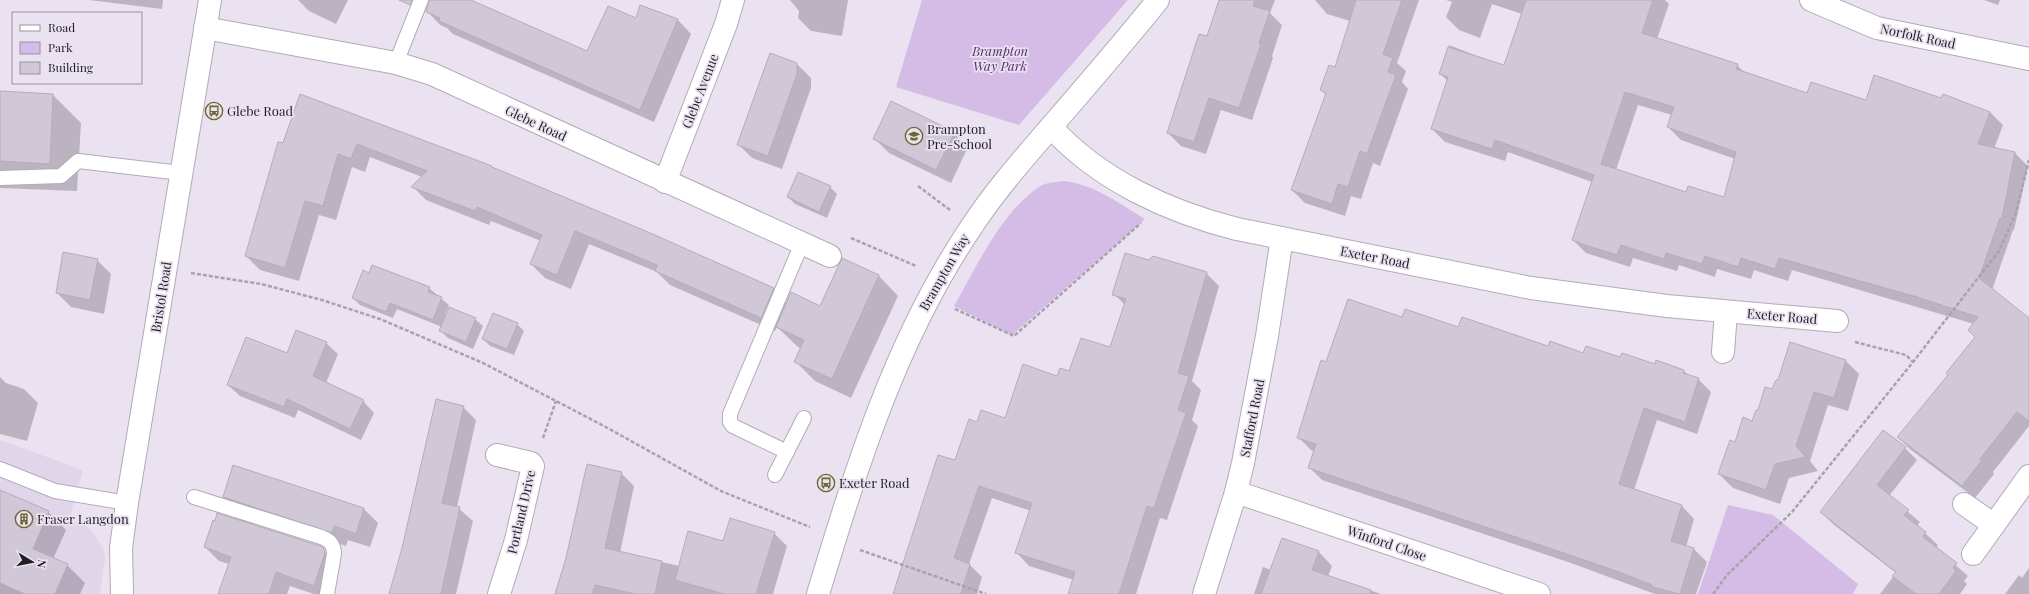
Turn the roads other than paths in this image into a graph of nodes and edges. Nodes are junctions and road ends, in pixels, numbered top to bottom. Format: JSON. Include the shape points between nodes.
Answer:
{"nodes":[{"id":1,"x":210,"y":0,"type":"edge"},
{"id":2,"x":421,"y":0,"type":"edge"},
{"id":3,"x":733,"y":0,"type":"edge"},
{"id":4,"x":1158,"y":0,"type":"edge"},
{"id":5,"x":1815,"y":1,"type":"edge"},
{"id":6,"x":205,"y":28,"type":"junction"},
{"id":7,"x":2029,"y":59,"type":"edge"},
{"id":8,"x":396,"y":63,"type":"junction"},
{"id":9,"x":1051,"y":127,"type":"junction"},
{"id":10,"x":181,"y":173,"type":"junction"},
{"id":11,"x":0,"y":178,"type":"edge"},
{"id":12,"x":665,"y":182,"type":"junction"},
{"id":13,"x":1282,"y":238,"type":"junction"},
{"id":14,"x":802,"y":243,"type":"junction"},
{"id":15,"x":830,"y":256,"type":"road end"},
{"id":16,"x":1726,"y":312,"type":"junction"},
{"id":17,"x":1837,"y":321,"type":"road end"},
{"id":18,"x":1723,"y":352,"type":"dead end"},
{"id":19,"x":804,"y":418,"type":"dead end"},
{"id":20,"x":787,"y":452,"type":"junction"},
{"id":21,"x":497,"y":455,"type":"dead end"},
{"id":22,"x":0,"y":469,"type":"edge"},
{"id":23,"x":775,"y":475,"type":"dead end"},
{"id":24,"x":2029,"y":476,"type":"edge"},
{"id":25,"x":1236,"y":492,"type":"junction"},
{"id":26,"x":194,"y":497,"type":"dead end"},
{"id":27,"x":127,"y":503,"type":"junction"},
{"id":28,"x":1964,"y":504,"type":"dead end"},
{"id":29,"x":1994,"y":525,"type":"junction"},
{"id":30,"x":1972,"y":554,"type":"dead end"},
{"id":31,"x":122,"y":594,"type":"edge"},
{"id":32,"x":327,"y":594,"type":"edge"},
{"id":33,"x":499,"y":594,"type":"edge"},
{"id":34,"x":818,"y":594,"type":"edge"},
{"id":35,"x":1204,"y":594,"type":"edge"},
{"id":36,"x":1539,"y":594,"type":"edge"}],
"edges":[{"from":1,"to":6,"type":"street","name":"Bristol Road"},
{"from":2,"to":8,"type":"lane"},
{"from":3,"to":12,"type":"street","name":"Glebe Avenue"},
{"from":4,"to":9,"type":"street","name":"Brampton Way"},
{"from":5,"to":7,"type":"street","name":"Norfolk Road","via":[[1877,28]]},
{"from":6,"to":8,"type":"street","name":"Glebe Road"},
{"from":6,"to":10,"type":"street","name":"Bristol Road"},
{"from":8,"to":12,"type":"street","name":"Glebe Road","via":[[432,74]]},
{"from":9,"to":13,"type":"street","name":"Exeter Road","via":[[1088,162],[1162,204],[1225,226]]},
{"from":9,"to":34,"type":"street","name":"Brampton Way","via":[[996,192],[972,225],[940,277],[900,356],[883,395],[857,469]]},
{"from":10,"to":11,"type":"lane","via":[[78,161],[61,176]]},
{"from":10,"to":27,"type":"street","name":"Bristol Road"},
{"from":12,"to":14,"type":"street","name":"Glebe Road"},
{"from":13,"to":16,"type":"street","name":"Exeter Road","via":[[1531,288]]},
{"from":13,"to":25,"type":"street","name":"Stafford Road","via":[[1266,343]]},
{"from":14,"to":15,"type":"street","name":"Glebe Road"},
{"from":14,"to":20,"type":"lane","via":[[730,414],[733,426]]},
{"from":16,"to":17,"type":"street","name":"Exeter Road"},
{"from":16,"to":18,"type":"street"},
{"from":19,"to":20,"type":"lane"},
{"from":20,"to":23,"type":"lane"},
{"from":21,"to":33,"type":"street","name":"Portland Drive","via":[[533,465],[516,540]]},
{"from":22,"to":27,"type":"lane","via":[[55,491]]},
{"from":24,"to":29,"type":"street"},
{"from":25,"to":35,"type":"street","name":"Stafford Road"},
{"from":25,"to":36,"type":"street","name":"Winford Close"},
{"from":26,"to":32,"type":"lane","via":[[330,541],[334,554]]},
{"from":27,"to":31,"type":"street","name":"Bristol Road","via":[[121,548]]},
{"from":28,"to":29,"type":"street"},
{"from":29,"to":30,"type":"street"}]}
